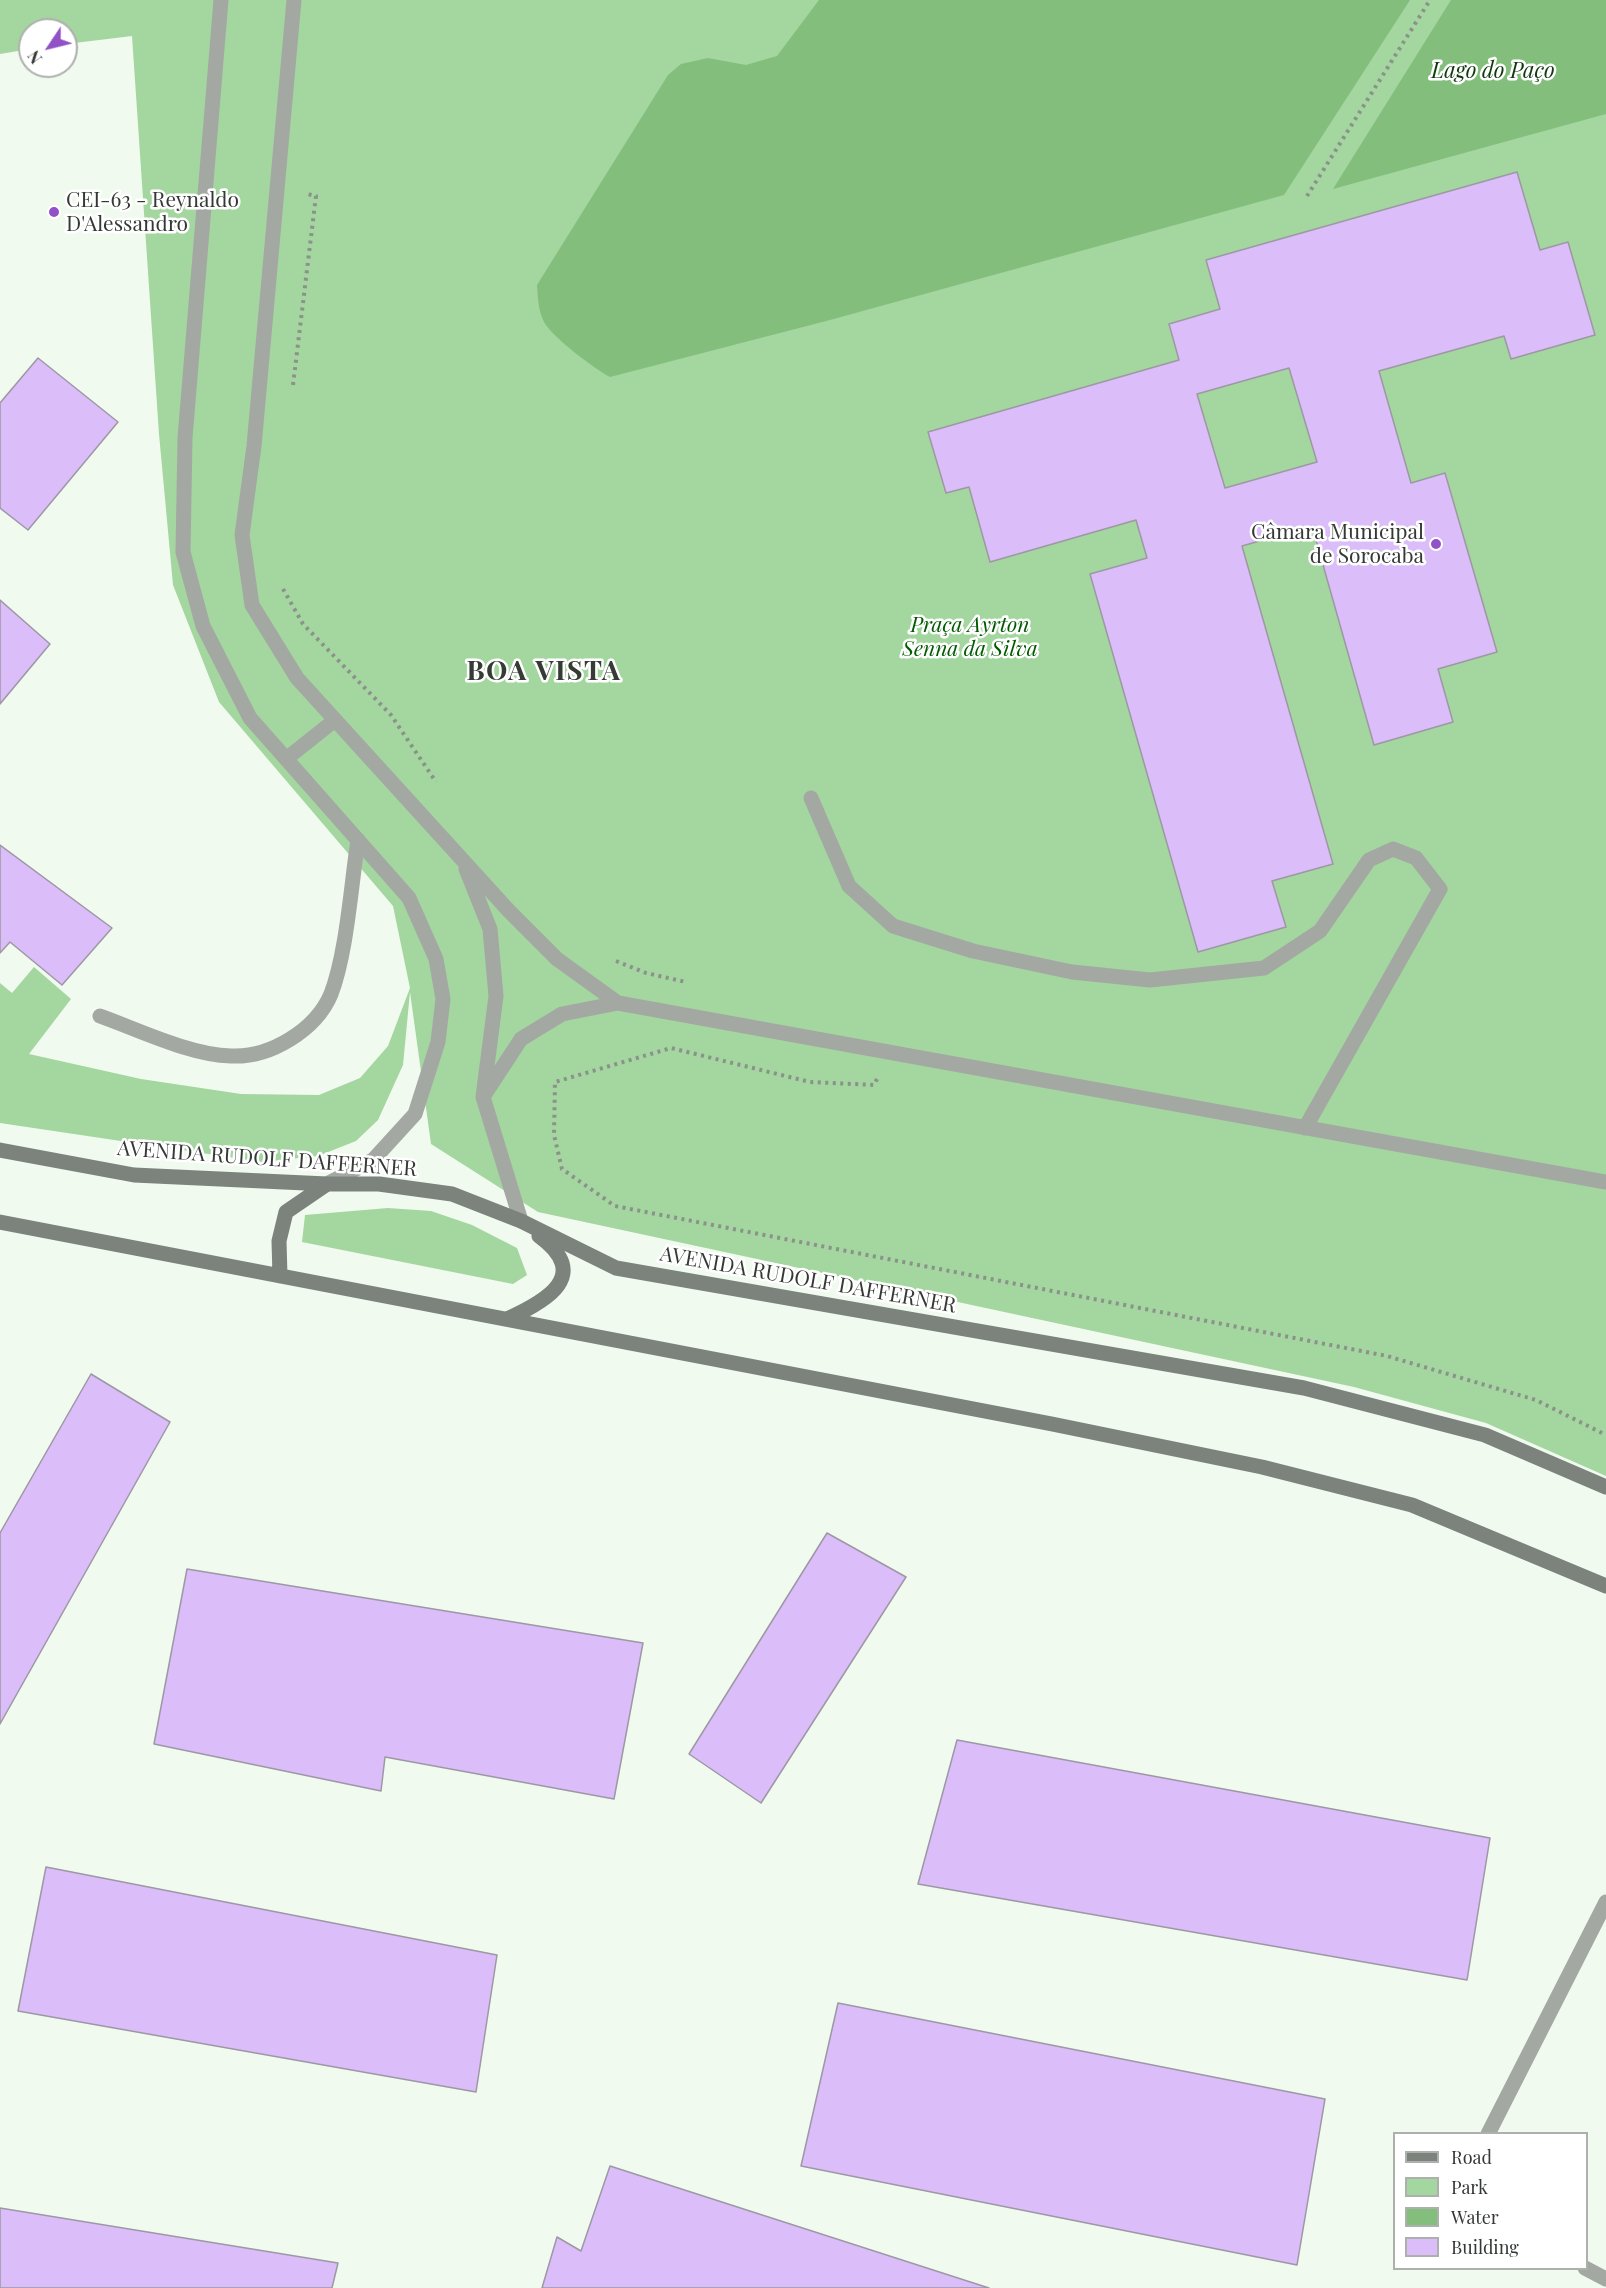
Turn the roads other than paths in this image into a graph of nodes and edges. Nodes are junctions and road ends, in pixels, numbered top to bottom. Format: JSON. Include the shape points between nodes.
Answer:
{"nodes":[{"id":1,"x":221,"y":0,"type":"edge"},
{"id":2,"x":294,"y":0,"type":"edge"},
{"id":3,"x":335,"y":720,"type":"junction"},
{"id":4,"x":286,"y":759,"type":"junction"},
{"id":5,"x":811,"y":798,"type":"dead end"},
{"id":6,"x":358,"y":840,"type":"junction"},
{"id":7,"x":461,"y":858,"type":"junction"},
{"id":8,"x":618,"y":1003,"type":"junction"},
{"id":9,"x":100,"y":1016,"type":"dead end"},
{"id":10,"x":483,"y":1097,"type":"junction"},
{"id":11,"x":1305,"y":1128,"type":"junction"},
{"id":12,"x":0,"y":1150,"type":"edge"},
{"id":13,"x":1606,"y":1182,"type":"edge"},
{"id":14,"x":327,"y":1184,"type":"junction"},
{"id":15,"x":521,"y":1221,"type":"junction"},
{"id":16,"x":0,"y":1222,"type":"edge"},
{"id":17,"x":280,"y":1276,"type":"junction"},
{"id":18,"x":507,"y":1319,"type":"junction"},
{"id":19,"x":1606,"y":1487,"type":"edge"},
{"id":20,"x":1606,"y":1586,"type":"edge"},
{"id":21,"x":1606,"y":1902,"type":"edge"},
{"id":22,"x":1489,"y":2132,"type":"edge"},
{"id":23,"x":1588,"y":2270,"type":"edge"},
{"id":24,"x":1606,"y":2279,"type":"edge"}],
"edges":[{"from":1,"to":4,"type":"lane","via":[[185,438],[183,552],[203,626],[250,718]]},
{"from":2,"to":3,"type":"lane","via":[[254,446],[242,535],[252,605],[297,678]]},
{"from":3,"to":4,"type":"lane"},
{"from":3,"to":7,"type":"lane"},
{"from":4,"to":6,"type":"lane"},
{"from":5,"to":11,"type":"lane","via":[[849,886],[893,926],[973,951],[1072,972],[1150,980],[1264,968],[1320,931],[1369,860],[1393,849],[1416,858],[1440,890]]},
{"from":6,"to":9,"type":"lane","via":[[344,940],[331,995],[310,1023],[277,1048],[232,1056],[188,1047]]},
{"from":6,"to":14,"type":"lane","via":[[409,898],[436,959],[443,999],[438,1042],[415,1114],[373,1160]]},
{"from":7,"to":8,"type":"lane","via":[[557,959]]},
{"from":7,"to":10,"type":"lane","via":[[490,929],[496,996]]},
{"from":8,"to":10,"type":"lane","via":[[562,1014],[521,1039]]},
{"from":8,"to":11,"type":"lane"},
{"from":10,"to":15,"type":"lane"},
{"from":11,"to":13,"type":"lane"},
{"from":12,"to":14,"type":"main road","name":"AVENIDA RUDOLF DAFFERNER","via":[[134,1175]]},
{"from":14,"to":15,"type":"main road","name":"AVENIDA RUDOLF DAFFERNER","via":[[379,1184],[452,1194]]},
{"from":14,"to":17,"type":"main road","via":[[286,1212],[279,1241]]},
{"from":15,"to":18,"type":"main road","via":[[560,1257],[563,1276],[546,1300]]},
{"from":15,"to":19,"type":"main road","name":"AVENIDA RUDOLF DAFFERNER","via":[[616,1268],[1304,1388],[1485,1435]]},
{"from":16,"to":17,"type":"main road"},
{"from":17,"to":18,"type":"main road"},
{"from":18,"to":20,"type":"main road","via":[[1262,1467],[1412,1505]]},
{"from":21,"to":22,"type":"lane"},
{"from":23,"to":24,"type":"lane"}]}
